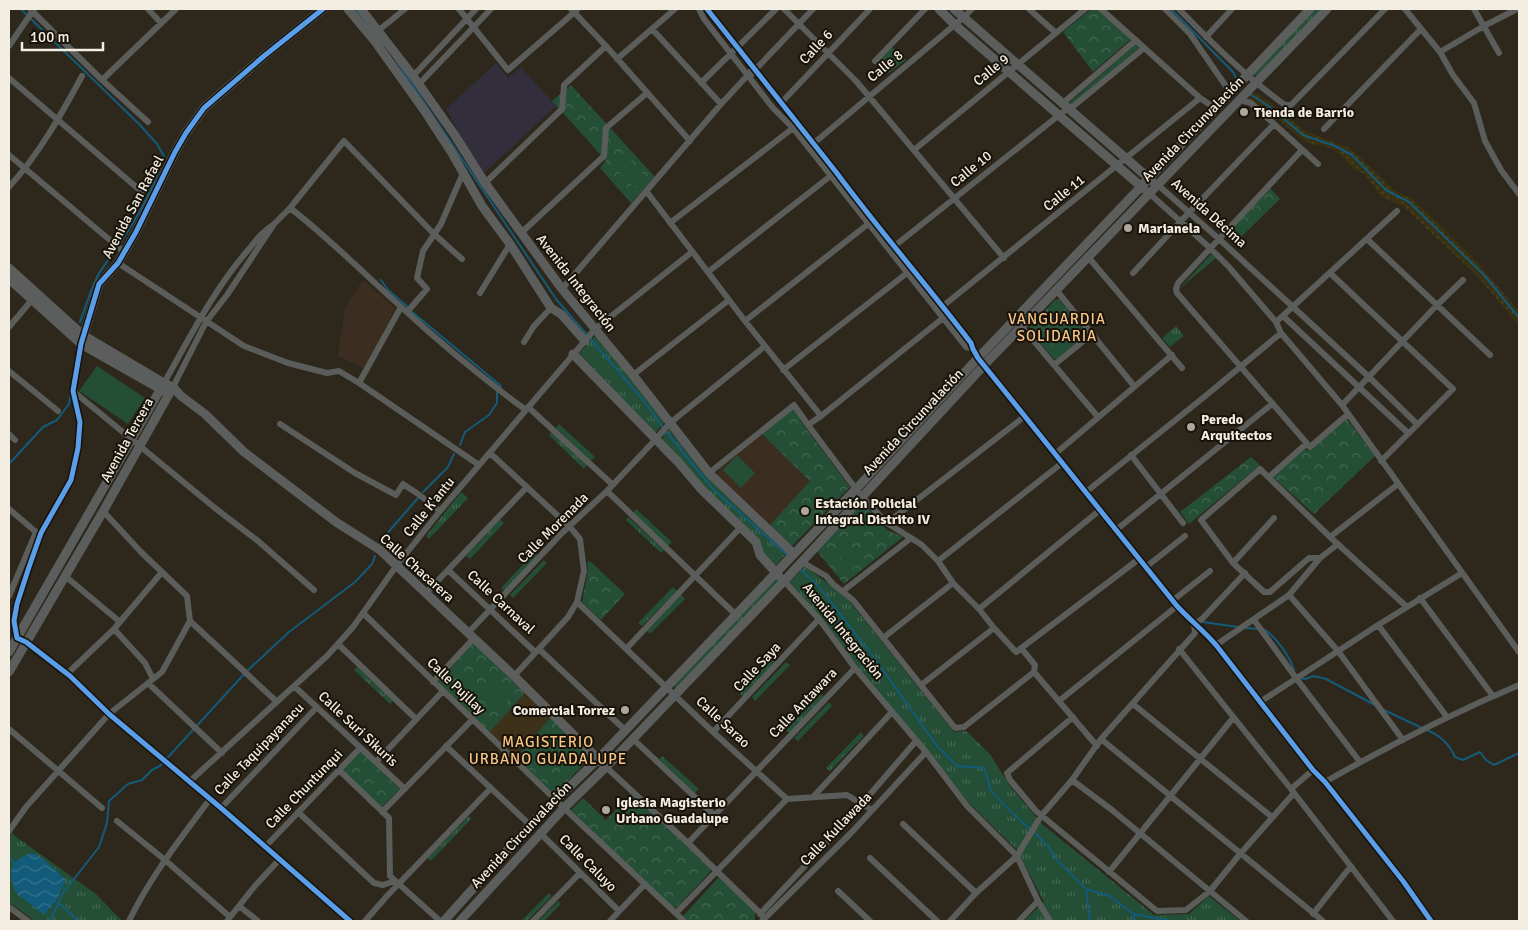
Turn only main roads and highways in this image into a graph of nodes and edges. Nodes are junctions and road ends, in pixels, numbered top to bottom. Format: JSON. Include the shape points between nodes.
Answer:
{"nodes":[{"id":1,"x":348,"y":9,"type":"edge"},
{"id":2,"x":361,"y":9,"type":"edge"},
{"id":3,"x":939,"y":9,"type":"edge"},
{"id":4,"x":954,"y":9,"type":"edge"},
{"id":5,"x":1308,"y":9,"type":"edge"},
{"id":6,"x":1327,"y":9,"type":"edge"},
{"id":7,"x":319,"y":10,"type":"edge"},
{"id":8,"x":1149,"y":178,"type":"junction"},
{"id":9,"x":1141,"y":186,"type":"junction"},
{"id":10,"x":1158,"y":186,"type":"junction"},
{"id":11,"x":1150,"y":194,"type":"junction"},
{"id":12,"x":9,"y":268,"type":"edge"},
{"id":13,"x":9,"y":280,"type":"edge"},
{"id":14,"x":589,"y":336,"type":"junction"},
{"id":15,"x":82,"y":340,"type":"junction"},
{"id":16,"x":572,"y":354,"type":"road end"},
{"id":17,"x":167,"y":388,"type":"junction"},
{"id":18,"x":790,"y":557,"type":"junction"},
{"id":19,"x":775,"y":572,"type":"junction"},
{"id":20,"x":784,"y":581,"type":"junction"},
{"id":21,"x":21,"y":640,"type":"junction"},
{"id":22,"x":9,"y":652,"type":"edge"},
{"id":23,"x":9,"y":672,"type":"edge"},
{"id":24,"x":598,"y":759,"type":"junction"},
{"id":25,"x":606,"y":767,"type":"junction"},
{"id":26,"x":444,"y":921,"type":"edge"},
{"id":27,"x":460,"y":921,"type":"edge"}],
"edges":[{"from":1,"to":14,"type":"main road","name":"Avenida Integración","via":[[426,114],[482,206],[551,308]]},
{"from":2,"to":14,"type":"main road","name":"Avenida Integración","via":[[454,134],[562,290]]},
{"from":3,"to":9,"type":"main road","name":"Avenida Décima"},
{"from":4,"to":8,"type":"main road","name":"Avenida Décima"},
{"from":5,"to":8,"type":"main road","name":"Avenida Circunvalación"},
{"from":6,"to":10,"type":"main road","name":"Avenida Circunvalación"},
{"from":7,"to":15,"type":"main road","name":"Avenida San Rafael","via":[[204,108],[186,133],[136,232],[118,263],[99,284]]},
{"from":8,"to":9,"type":"main road","name":"Avenida Circunvalación"},
{"from":8,"to":10,"type":"main road","name":"Avenida Décima"},
{"from":9,"to":11,"type":"main road","name":"Avenida Décima"},
{"from":9,"to":18,"type":"main road","name":"Avenida Circunvalación","via":[[975,354],[856,489]]},
{"from":10,"to":11,"type":"main road","name":"Avenida Circunvalación"},
{"from":11,"to":20,"type":"main road","name":"Avenida Circunvalación"},
{"from":12,"to":15,"type":"main road"},
{"from":13,"to":15,"type":"main road"},
{"from":14,"to":18,"type":"main road","name":"Avenida Integración","via":[[633,375],[709,473]]},
{"from":15,"to":17,"type":"main road","name":"Calle Chacarera"},
{"from":16,"to":19,"type":"main road","name":"Avenida Integración","via":[[756,542],[760,555]]},
{"from":17,"to":21,"type":"main road","name":"Avenida Tercera","via":[[131,440]]},
{"from":17,"to":21,"type":"main road","name":"Avenida Tercera","via":[[103,511],[65,576]]},
{"from":17,"to":24,"type":"main road","name":"Calle Chacarera","via":[[206,414],[244,452],[336,522],[380,550]]},
{"from":18,"to":19,"type":"main road","name":"Avenida Circunvalación"},
{"from":19,"to":20,"type":"main road","name":"Avenida Integración"},
{"from":19,"to":24,"type":"main road","name":"Avenida Circunvalación"},
{"from":20,"to":25,"type":"main road","name":"Avenida Circunvalación"},
{"from":21,"to":22,"type":"main road","name":"Avenida Tercera"},
{"from":21,"to":23,"type":"main road","name":"Avenida Tercera"},
{"from":24,"to":25,"type":"main road","name":"Calle Chacarera"},
{"from":24,"to":26,"type":"main road","name":"Avenida Circunvalación","via":[[530,825]]},
{"from":25,"to":27,"type":"main road","name":"Avenida Circunvalación"}]}
